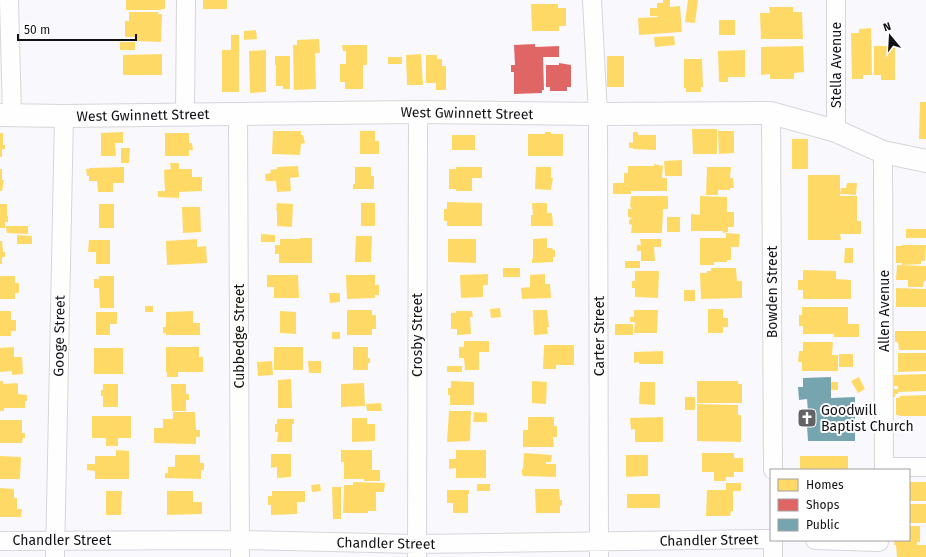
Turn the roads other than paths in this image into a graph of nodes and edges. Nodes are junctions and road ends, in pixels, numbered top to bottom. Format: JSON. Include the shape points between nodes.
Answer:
{"nodes":[{"id":1,"x":9,"y":0,"type":"edge"},
{"id":2,"x":186,"y":0,"type":"edge"},
{"id":3,"x":592,"y":0,"type":"edge"},
{"id":4,"x":836,"y":0,"type":"edge"},
{"id":5,"x":418,"y":112,"type":"junction"},
{"id":6,"x":771,"y":113,"type":"junction"},
{"id":7,"x":185,"y":114,"type":"junction"},
{"id":8,"x":238,"y":114,"type":"junction"},
{"id":9,"x":598,"y":114,"type":"junction"},
{"id":10,"x":6,"y":115,"type":"edge"},
{"id":11,"x":64,"y":116,"type":"junction"},
{"id":12,"x":836,"y":131,"type":"junction"},
{"id":13,"x":883,"y":152,"type":"junction"},
{"id":14,"x":926,"y":161,"type":"edge"},
{"id":15,"x":926,"y":468,"type":"edge"},
{"id":16,"x":773,"y":469,"type":"edge"},
{"id":17,"x":884,"y":469,"type":"edge"},
{"id":18,"x":770,"y":539,"type":"edge"},
{"id":19,"x":0,"y":541,"type":"edge"},
{"id":20,"x":772,"y":541,"type":"edge"},
{"id":21,"x":826,"y":541,"type":"edge"},
{"id":22,"x":879,"y":546,"type":"edge"},
{"id":23,"x":240,"y":548,"type":"edge"},
{"id":24,"x":54,"y":549,"type":"edge"},
{"id":25,"x":599,"y":549,"type":"edge"},
{"id":26,"x":417,"y":550,"type":"edge"},
{"id":27,"x":773,"y":557,"type":"edge"}],
"edges":[{"from":1,"to":10,"type":"street"},
{"from":2,"to":7,"type":"street"},
{"from":3,"to":9,"type":"street","name":"Carter Street"},
{"from":4,"to":12,"type":"street","name":"Stella Avenue"},
{"from":5,"to":8,"type":"main road","name":"West Gwinnett Street"},
{"from":5,"to":9,"type":"main road","name":"West Gwinnett Street"},
{"from":5,"to":26,"type":"street","name":"Crosby Street"},
{"from":6,"to":9,"type":"main road","name":"West Gwinnett Street"},
{"from":6,"to":12,"type":"main road","name":"West Gwinnett Street"},
{"from":6,"to":16,"type":"street","name":"Bowden Street"},
{"from":7,"to":8,"type":"main road","name":"West Gwinnett Street"},
{"from":7,"to":11,"type":"main road","name":"West Gwinnett Street"},
{"from":8,"to":23,"type":"street","name":"Cubbedge Street"},
{"from":9,"to":25,"type":"street","name":"Carter Street"},
{"from":10,"to":11,"type":"main road","name":"West Gwinnett Street"},
{"from":11,"to":24,"type":"street","name":"Googe Street"},
{"from":12,"to":13,"type":"main road","name":"West Gwinnett Street"},
{"from":13,"to":14,"type":"main road","name":"West Gwinnett Street"},
{"from":13,"to":17,"type":"street","name":"Allen Avenue"},
{"from":15,"to":17,"type":"street"},
{"from":18,"to":25,"type":"street","name":"Chandler Street"},
{"from":19,"to":24,"type":"street","name":"Chandler Street"},
{"from":20,"to":27,"type":"street"},
{"from":21,"to":22,"type":"street"},
{"from":23,"to":24,"type":"street","name":"Chandler Street"},
{"from":23,"to":26,"type":"street","name":"Chandler Street"},
{"from":25,"to":26,"type":"street","name":"Chandler Street"}]}
